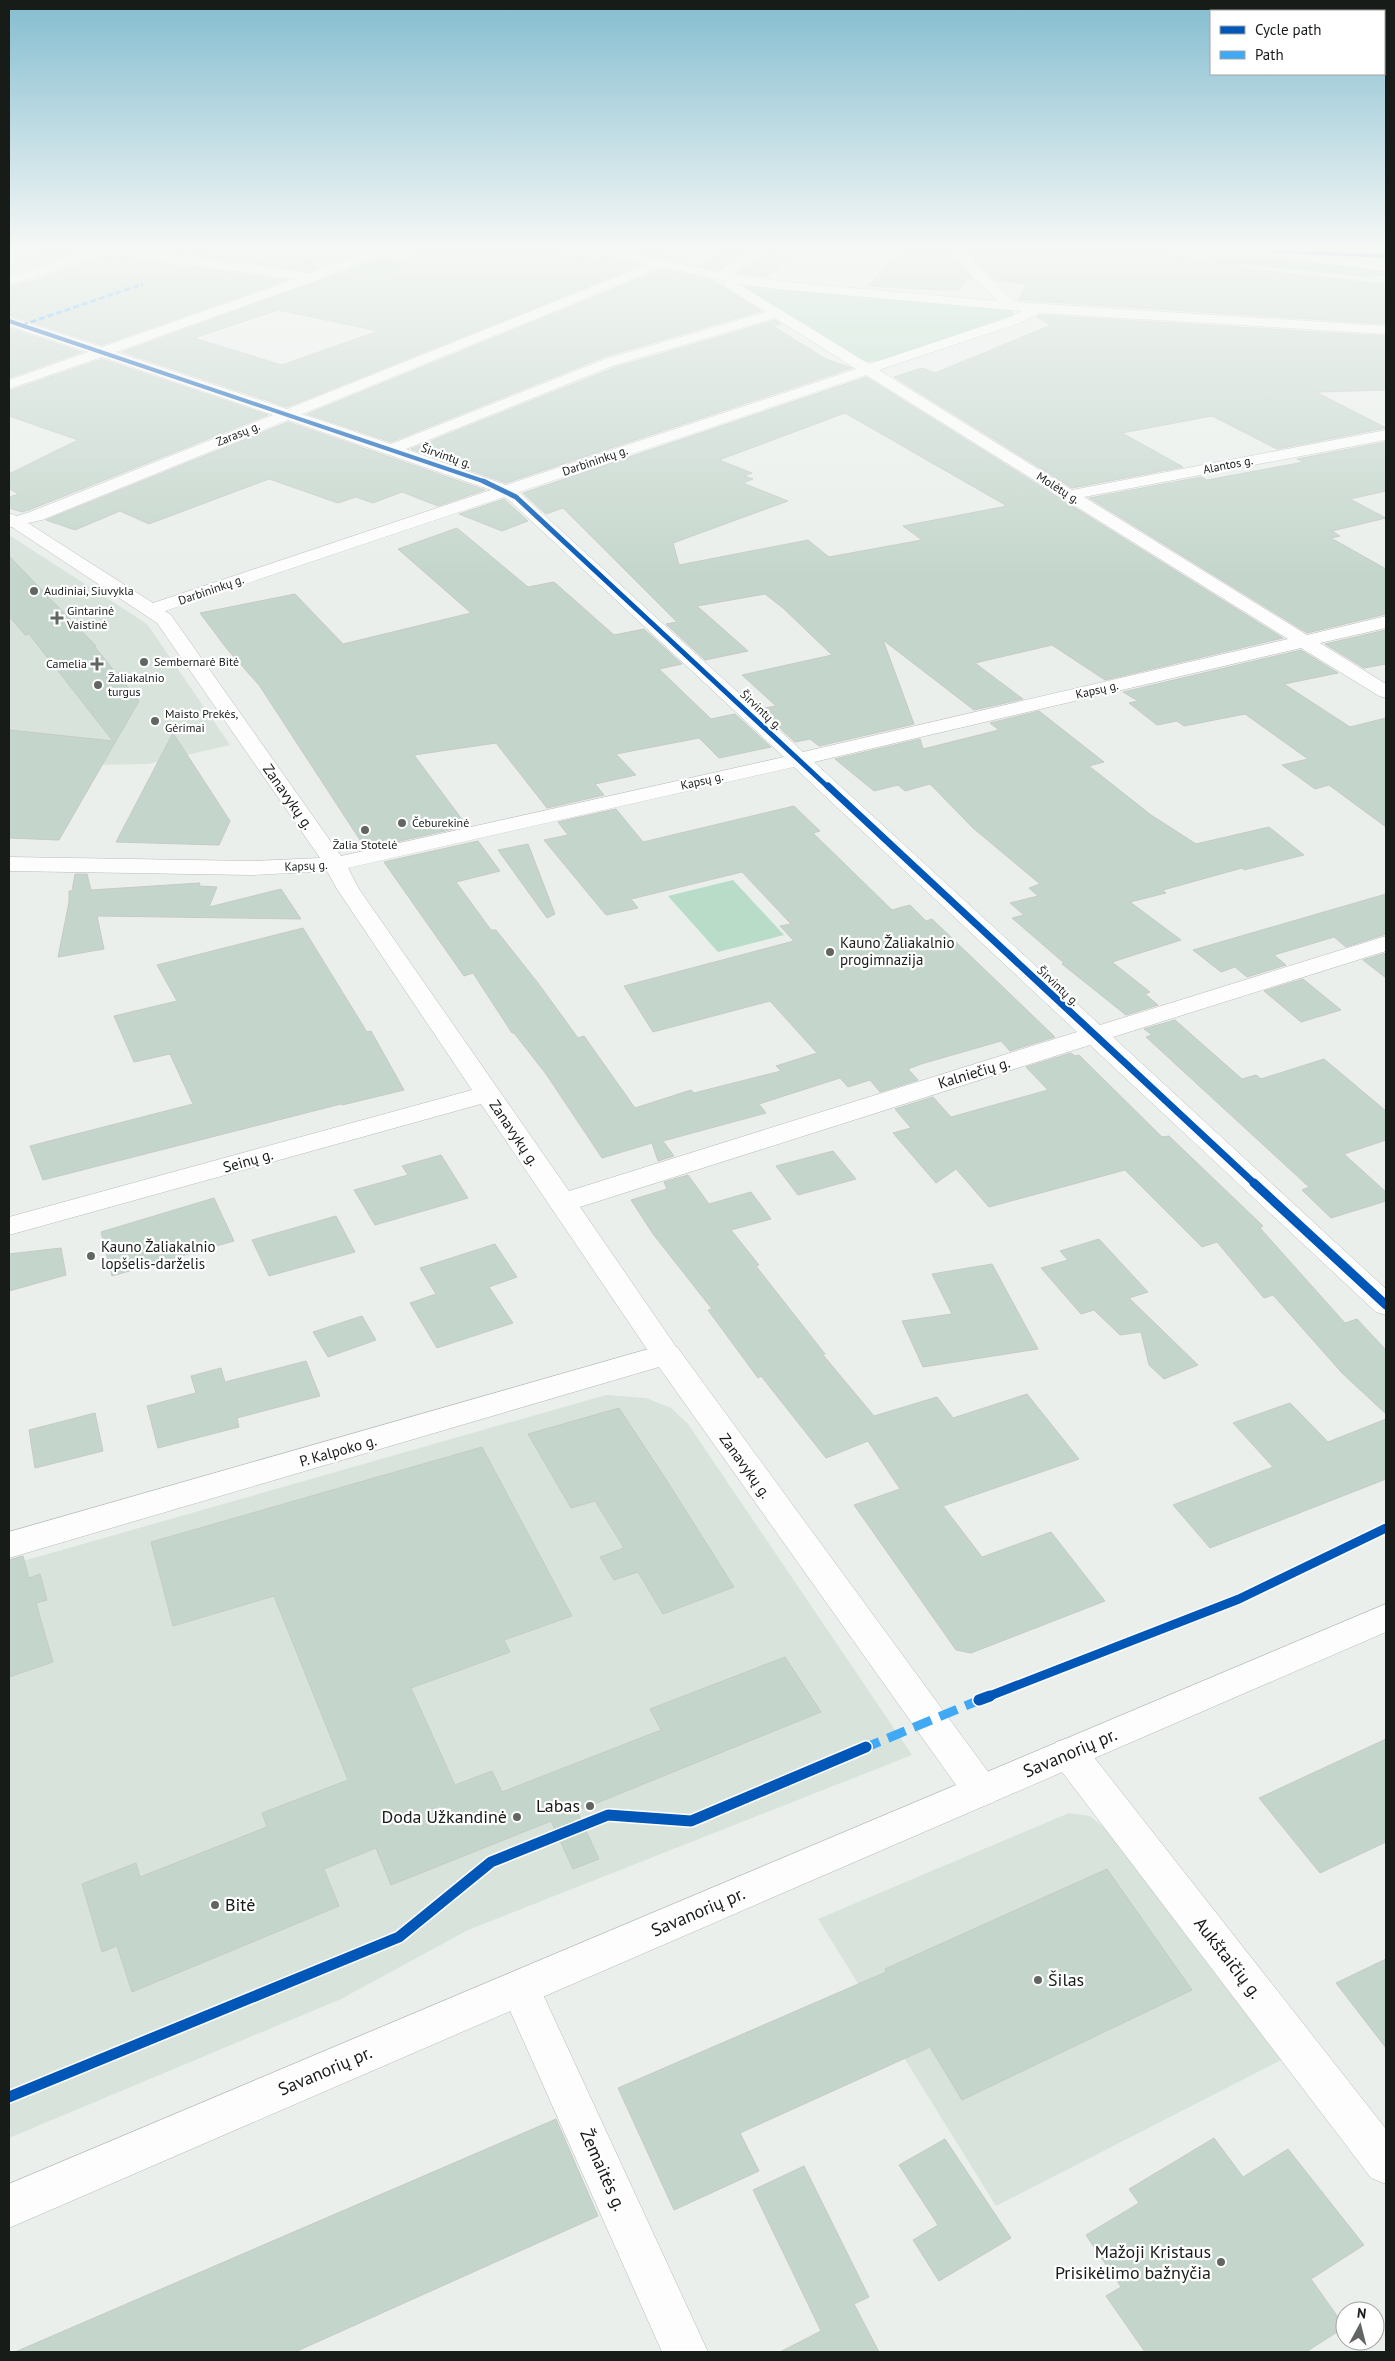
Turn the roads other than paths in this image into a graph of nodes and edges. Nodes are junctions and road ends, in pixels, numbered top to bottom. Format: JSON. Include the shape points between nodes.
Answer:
{"nodes":[{"id":1,"x":89,"y":356,"type":"edge"},
{"id":2,"x":113,"y":356,"type":"edge"},
{"id":3,"x":431,"y":356,"type":"edge"},
{"id":4,"x":630,"y":356,"type":"edge"},
{"id":5,"x":845,"y":356,"type":"edge"},
{"id":6,"x":908,"y":356,"type":"edge"},
{"id":7,"x":867,"y":370,"type":"junction"},
{"id":8,"x":9,"y":385,"type":"edge"},
{"id":9,"x":285,"y":415,"type":"junction"},
{"id":10,"x":1386,"y":435,"type":"edge"},
{"id":11,"x":391,"y":449,"type":"junction"},
{"id":12,"x":507,"y":491,"type":"junction"},
{"id":13,"x":1070,"y":495,"type":"junction"},
{"id":14,"x":11,"y":521,"type":"edge"},
{"id":15,"x":151,"y":610,"type":"junction"},
{"id":16,"x":1386,"y":622,"type":"edge"},
{"id":17,"x":1303,"y":641,"type":"junction"},
{"id":18,"x":1386,"y":692,"type":"edge"},
{"id":19,"x":798,"y":760,"type":"junction"},
{"id":20,"x":9,"y":864,"type":"edge"},
{"id":21,"x":335,"y":864,"type":"junction"},
{"id":22,"x":1386,"y":943,"type":"edge"},
{"id":23,"x":1094,"y":1036,"type":"junction"},
{"id":24,"x":487,"y":1094,"type":"junction"},
{"id":25,"x":561,"y":1202,"type":"junction"},
{"id":26,"x":9,"y":1226,"type":"edge"},
{"id":27,"x":1386,"y":1305,"type":"edge"},
{"id":28,"x":666,"y":1354,"type":"junction"},
{"id":29,"x":9,"y":1545,"type":"edge"},
{"id":30,"x":1386,"y":1617,"type":"edge"},
{"id":31,"x":1069,"y":1753,"type":"junction"},
{"id":32,"x":981,"y":1791,"type":"junction"},
{"id":33,"x":520,"y":1988,"type":"junction"},
{"id":34,"x":1386,"y":2163,"type":"edge"},
{"id":35,"x":9,"y":2206,"type":"edge"},
{"id":36,"x":685,"y":2352,"type":"edge"}],
"edges":[{"from":1,"to":8,"type":"street"},
{"from":2,"to":9,"type":"street","name":"Širvintų g."},
{"from":3,"to":9,"type":"street","name":"Zarasų g."},
{"from":4,"to":11,"type":"street"},
{"from":5,"to":7,"type":"street","name":"Molėtų g."},
{"from":6,"to":7,"type":"street","name":"Darbininkų g."},
{"from":7,"to":12,"type":"street","name":"Darbininkų g."},
{"from":7,"to":13,"type":"street","name":"Molėtų g."},
{"from":9,"to":11,"type":"street","name":"Širvintų g."},
{"from":9,"to":14,"type":"street","name":"Zarasų g.","via":[[36,516]]},
{"from":10,"to":13,"type":"street","name":"Alantos g."},
{"from":11,"to":12,"type":"street","name":"Širvintų g."},
{"from":12,"to":15,"type":"street","name":"Darbininkų g."},
{"from":12,"to":19,"type":"street","name":"Širvintų g."},
{"from":13,"to":17,"type":"street","name":"Molėtų g."},
{"from":14,"to":15,"type":"street","name":"Zanavykų g."},
{"from":15,"to":21,"type":"street","name":"Zanavykų g.","via":[[164,619]]},
{"from":16,"to":17,"type":"street","name":"Kapsų g."},
{"from":17,"to":18,"type":"street","name":"Molėtų g."},
{"from":17,"to":19,"type":"street","name":"Kapsų g."},
{"from":19,"to":21,"type":"street","name":"Kapsų g."},
{"from":19,"to":23,"type":"street","name":"Širvintų g."},
{"from":20,"to":21,"type":"street","name":"Kapsų g.","via":[[252,868]]},
{"from":21,"to":24,"type":"street","name":"Zanavykų g.","via":[[348,889]]},
{"from":22,"to":23,"type":"street","name":"Kalniečių g."},
{"from":23,"to":25,"type":"street","name":"Kalniečių g."},
{"from":23,"to":27,"type":"street","name":"Širvintų g."},
{"from":24,"to":25,"type":"street","name":"Zanavykų g."},
{"from":24,"to":26,"type":"street","name":"Seinų g."},
{"from":25,"to":28,"type":"street","name":"Zanavykų g."},
{"from":28,"to":29,"type":"street","name":"P. Kalpoko g."},
{"from":28,"to":32,"type":"street","name":"Zanavykų g."},
{"from":30,"to":31,"type":"street","name":"Savanorių pr."},
{"from":31,"to":32,"type":"street","name":"Savanorių pr."},
{"from":31,"to":34,"type":"street","name":"Aukštaičių g."},
{"from":32,"to":33,"type":"street","name":"Savanorių pr."},
{"from":33,"to":35,"type":"street","name":"Savanorių pr."},
{"from":33,"to":36,"type":"street","name":"Žemaitės g."}]}
